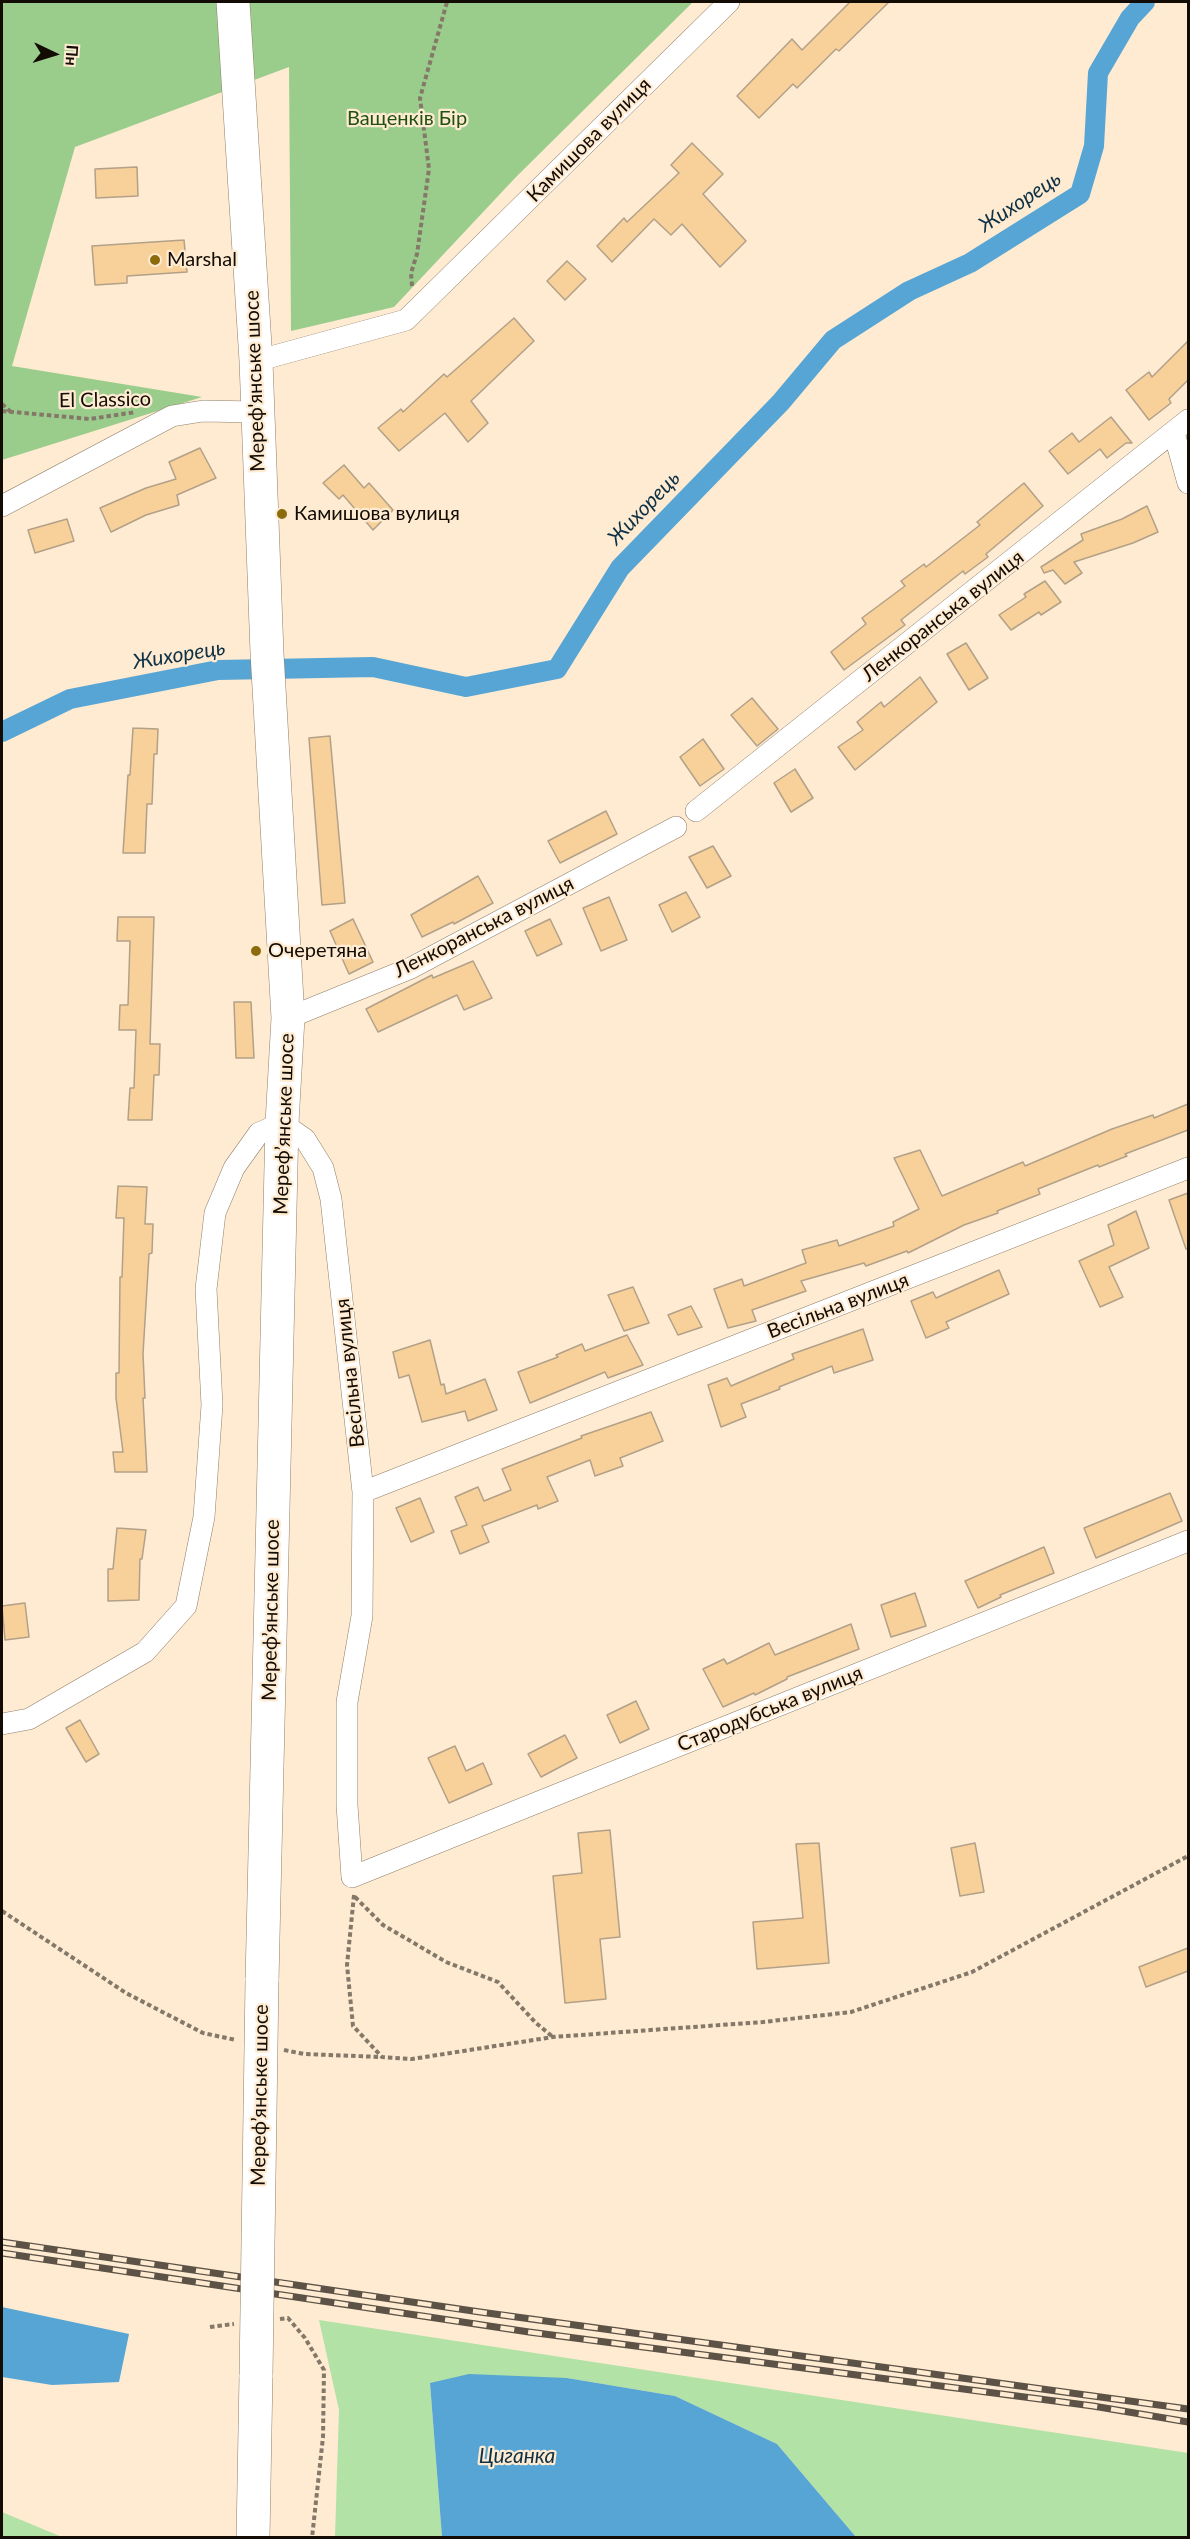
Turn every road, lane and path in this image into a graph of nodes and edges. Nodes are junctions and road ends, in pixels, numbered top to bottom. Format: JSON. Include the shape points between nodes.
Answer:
{"nodes":[{"id":1,"x":233,"y":2,"type":"edge"},
{"id":2,"x":447,"y":2,"type":"edge"},
{"id":3,"x":729,"y":2,"type":"edge"},
{"id":4,"x":412,"y":289,"type":"dead end"},
{"id":5,"x":256,"y":361,"type":"junction"},
{"id":6,"x":2,"y":404,"type":"edge"},
{"id":7,"x":2,"y":411,"type":"edge"},
{"id":8,"x":256,"y":412,"type":"junction"},
{"id":9,"x":13,"y":413,"type":"junction"},
{"id":10,"x":172,"y":416,"type":"junction"},
{"id":11,"x":1181,"y":427,"type":"edge"},
{"id":12,"x":1188,"y":483,"type":"edge"},
{"id":13,"x":2,"y":506,"type":"edge"},
{"id":14,"x":268,"y":668,"type":"joint"},
{"id":15,"x":696,"y":811,"type":"dead end"},
{"id":16,"x":676,"y":827,"type":"dead end"},
{"id":17,"x":288,"y":1018,"type":"junction"},
{"id":18,"x":282,"y":1123,"type":"junction"},
{"id":19,"x":1188,"y":1168,"type":"edge"},
{"id":20,"x":363,"y":1492,"type":"junction"},
{"id":21,"x":1188,"y":1541,"type":"edge"},
{"id":22,"x":2,"y":1724,"type":"edge"},
{"id":23,"x":1188,"y":1856,"type":"edge"},
{"id":24,"x":353,"y":1887,"type":"junction"},
{"id":25,"x":2,"y":1911,"type":"edge"},
{"id":26,"x":553,"y":2037,"type":"junction"},
{"id":27,"x":248,"y":2042,"type":"dead end"},
{"id":28,"x":282,"y":2049,"type":"dead end"},
{"id":29,"x":382,"y":2057,"type":"junction"},
{"id":30,"x":277,"y":2320,"type":"dead end"},
{"id":31,"x":243,"y":2323,"type":"dead end"},
{"id":32,"x":210,"y":2327,"type":"dead end"},
{"id":33,"x":253,"y":2538,"type":"edge"},
{"id":34,"x":312,"y":2538,"type":"edge"}],
"edges":[{"from":1,"to":5,"type":"highway","name":"Мереф'янське шосе"},
{"from":2,"to":4,"type":"path","via":[[420,98],[429,169],[411,273]]},
{"from":3,"to":5,"type":"street","name":"Камишова вулиця","via":[[406,320]]},
{"from":5,"to":8,"type":"highway","name":"Мереф'янське шосе"},
{"from":6,"to":9,"type":"path"},
{"from":7,"to":9,"type":"path","name":"El Classico"},
{"from":8,"to":10,"type":"street","via":[[203,411]]},
{"from":8,"to":14,"type":"highway","name":"Мереф'янське шосе"},
{"from":9,"to":10,"type":"path","name":"El Classico","via":[[90,418],[136,411]]},
{"from":10,"to":13,"type":"street"},
{"from":11,"to":12,"type":"street"},
{"from":11,"to":15,"type":"street","name":"Ленкоранська вулиця"},
{"from":14,"to":17,"type":"highway","name":"Мереф’янське шосе"},
{"from":16,"to":17,"type":"street","name":"Ленкоранська вулиця","via":[[411,968]]},
{"from":17,"to":18,"type":"highway","name":"Мереф’янське шосе"},
{"from":18,"to":20,"type":"street","name":"Весільна вулиця","via":[[305,1138],[323,1168],[331,1199]]},
{"from":18,"to":22,"type":"street","via":[[259,1133],[234,1168],[215,1213],[206,1289],[212,1405],[204,1517],[186,1606],[145,1652],[29,1719]]},
{"from":18,"to":33,"type":"highway","name":"Мереф’янське шосе","bridge":true},
{"from":19,"to":20,"type":"street","name":"Весільна вулиця"},
{"from":20,"to":24,"type":"street","via":[[362,1616],[347,1702],[347,1805]]},
{"from":21,"to":24,"type":"street","name":"Стародубська вулиця"},
{"from":23,"to":26,"type":"path","via":[[972,1972],[851,2012]]},
{"from":24,"to":26,"type":"path","via":[[383,1925],[446,1962],[498,1982]]},
{"from":24,"to":29,"type":"path","via":[[348,1965],[353,2026]]},
{"from":25,"to":27,"type":"path","via":[[126,1992],[203,2033]]},
{"from":26,"to":29,"type":"path","via":[[412,2059]]},
{"from":28,"to":29,"type":"path","via":[[304,2054]]},
{"from":30,"to":34,"type":"path","via":[[288,2318],[324,2370],[323,2437]]},
{"from":31,"to":32,"type":"path"}]}
